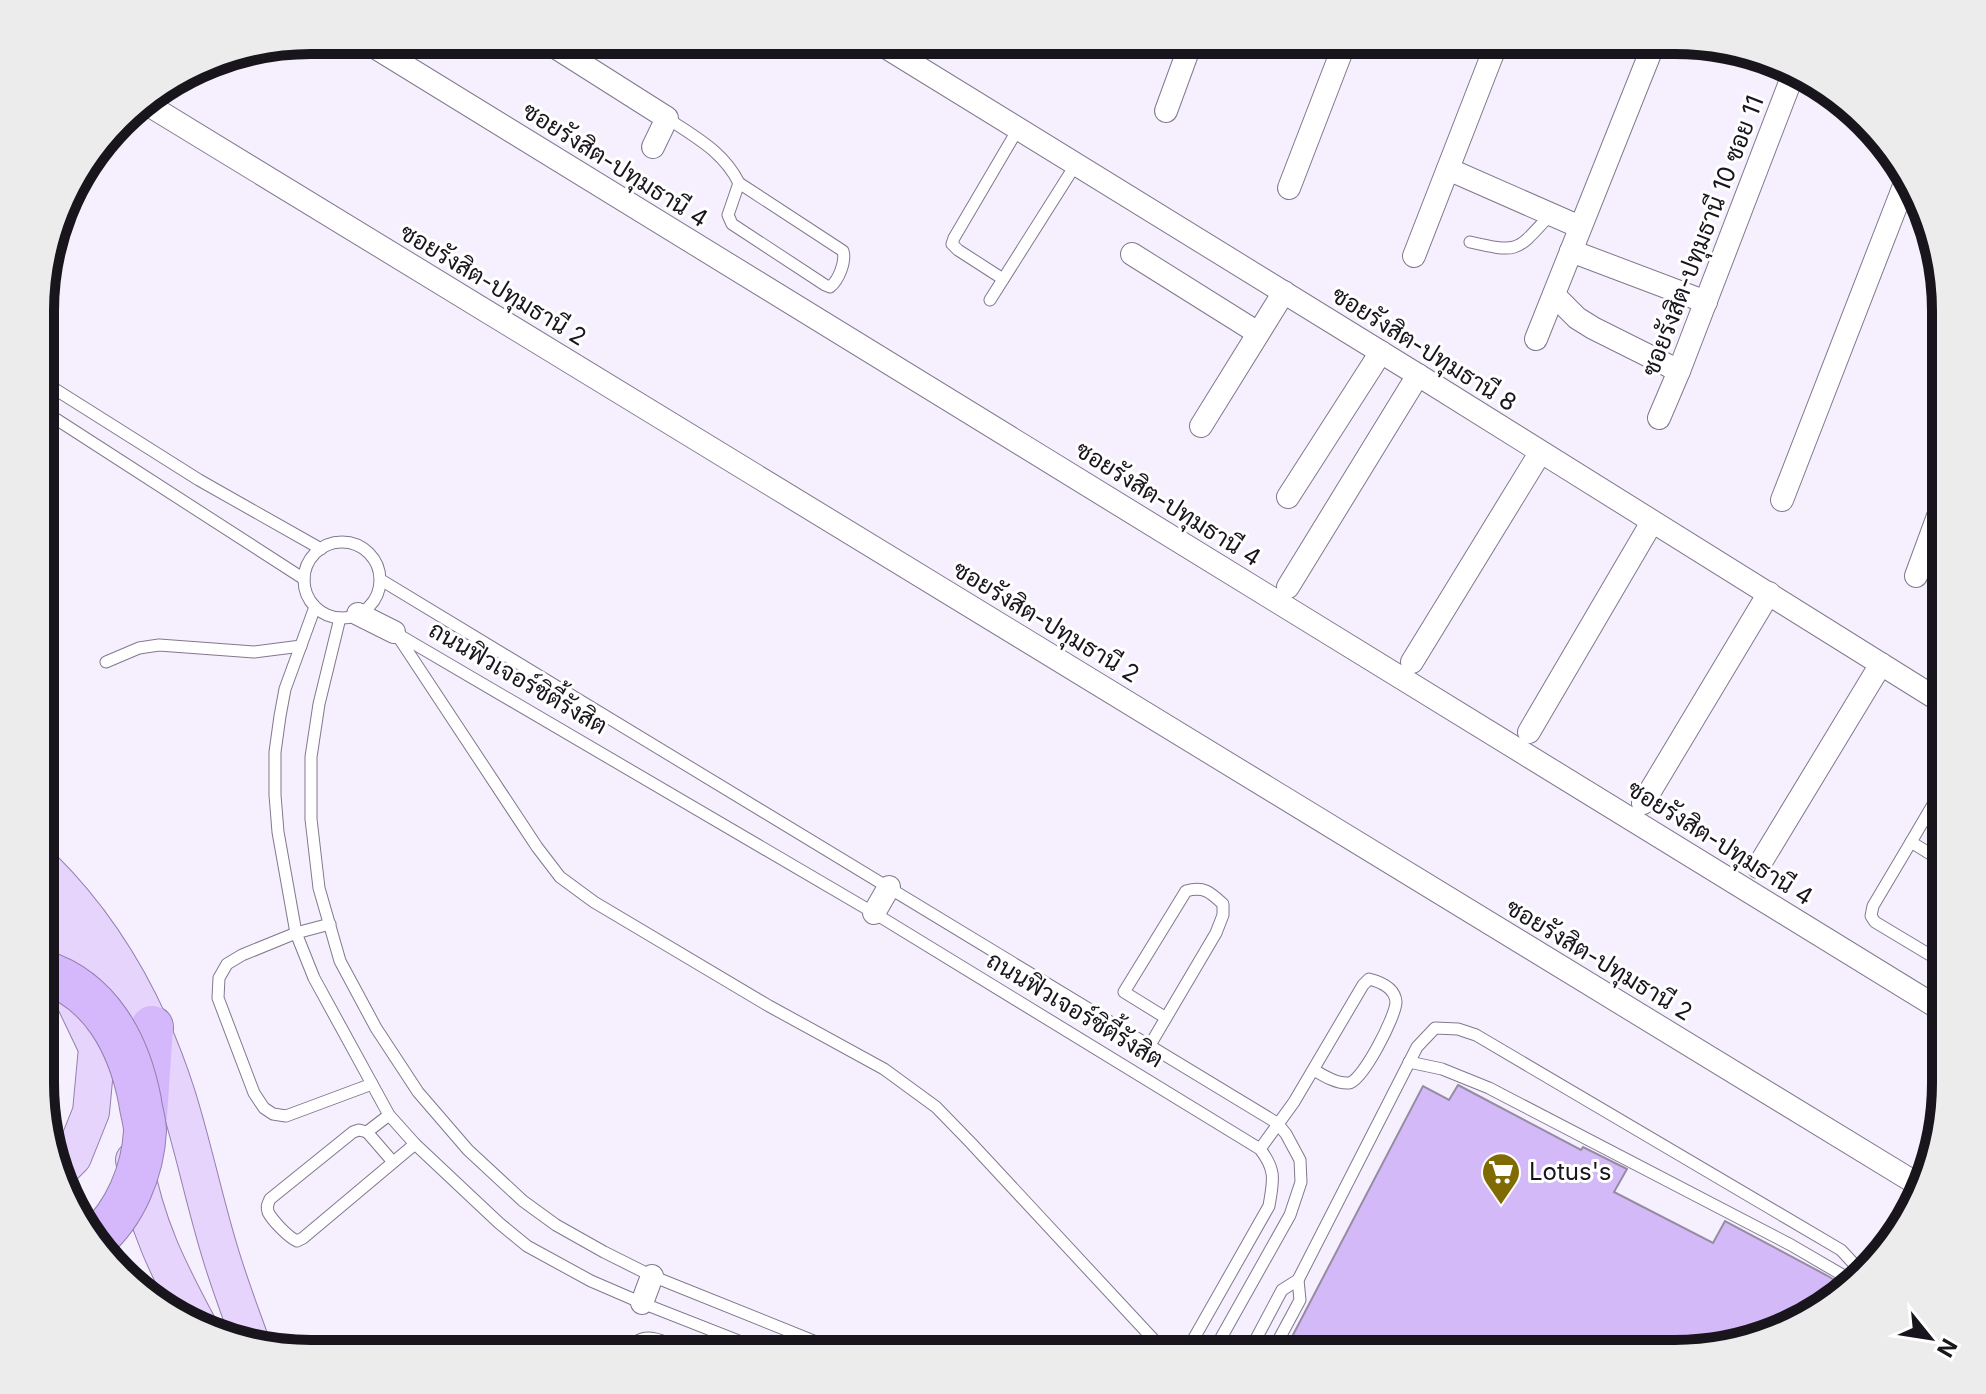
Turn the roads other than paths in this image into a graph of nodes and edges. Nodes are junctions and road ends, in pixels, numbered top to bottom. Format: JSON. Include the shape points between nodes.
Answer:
{"nodes":[{"id":1,"x":386,"y":54,"type":"edge"},
{"id":2,"x":566,"y":54,"type":"edge"},
{"id":3,"x":897,"y":54,"type":"edge"},
{"id":4,"x":1187,"y":55,"type":"edge"},
{"id":5,"x":1340,"y":55,"type":"edge"},
{"id":6,"x":1492,"y":55,"type":"edge"},
{"id":7,"x":1649,"y":55,"type":"edge"},
{"id":8,"x":1790,"y":82,"type":"edge"},
{"id":9,"x":154,"y":108,"type":"edge"},
{"id":10,"x":1166,"y":111,"type":"dead end"},
{"id":11,"x":667,"y":118,"type":"junction"},
{"id":12,"x":1018,"y":129,"type":"junction"},
{"id":13,"x":653,"y":147,"type":"dead end"},
{"id":14,"x":1076,"y":164,"type":"junction"},
{"id":15,"x":1448,"y":169,"type":"junction"},
{"id":16,"x":739,"y":183,"type":"junction"},
{"id":17,"x":1289,"y":188,"type":"dead end"},
{"id":18,"x":1902,"y":191,"type":"edge"},
{"id":19,"x":1550,"y":215,"type":"junction"},
{"id":20,"x":1580,"y":227,"type":"junction"},
{"id":21,"x":1470,"y":242,"type":"dead end"},
{"id":22,"x":1571,"y":251,"type":"junction"},
{"id":23,"x":1132,"y":254,"type":"dead end"},
{"id":24,"x":1414,"y":256,"type":"dead end"},
{"id":25,"x":1003,"y":279,"type":"junction"},
{"id":26,"x":1284,"y":292,"type":"junction"},
{"id":27,"x":1554,"y":295,"type":"junction"},
{"id":28,"x":990,"y":300,"type":"dead end"},
{"id":29,"x":1706,"y":302,"type":"junction"},
{"id":30,"x":1258,"y":333,"type":"junction"},
{"id":31,"x":1536,"y":339,"type":"dead end"},
{"id":32,"x":1381,"y":352,"type":"junction"},
{"id":33,"x":1679,"y":371,"type":"junction"},
{"id":34,"x":1418,"y":375,"type":"junction"},
{"id":35,"x":54,"y":389,"type":"edge"},
{"id":36,"x":54,"y":418,"type":"edge"},
{"id":37,"x":1659,"y":418,"type":"dead end"},
{"id":38,"x":1201,"y":426,"type":"dead end"},
{"id":39,"x":1540,"y":453,"type":"junction"},
{"id":40,"x":1288,"y":497,"type":"dead end"},
{"id":41,"x":1782,"y":500,"type":"dead end"},
{"id":42,"x":1652,"y":522,"type":"junction"},
{"id":43,"x":1931,"y":535,"type":"edge"},
{"id":44,"x":321,"y":549,"type":"junction"},
{"id":45,"x":1916,"y":576,"type":"dead end"},
{"id":46,"x":304,"y":579,"type":"junction"},
{"id":47,"x":381,"y":580,"type":"junction"},
{"id":48,"x":1288,"y":587,"type":"dead end"},
{"id":49,"x":1769,"y":593,"type":"junction"},
{"id":50,"x":315,"y":607,"type":"junction"},
{"id":51,"x":349,"y":616,"type":"junction"},
{"id":52,"x":394,"y":632,"type":"junction"},
{"id":53,"x":301,"y":646,"type":"junction"},
{"id":54,"x":106,"y":662,"type":"dead end"},
{"id":55,"x":1412,"y":662,"type":"dead end"},
{"id":56,"x":1881,"y":664,"type":"junction"},
{"id":57,"x":1931,"y":695,"type":"edge"},
{"id":58,"x":1529,"y":732,"type":"dead end"},
{"id":59,"x":1643,"y":803,"type":"dead end"},
{"id":60,"x":1931,"y":808,"type":"edge"},
{"id":61,"x":1911,"y":842,"type":"junction"},
{"id":62,"x":1931,"y":854,"type":"edge"},
{"id":63,"x":1758,"y":867,"type":"dead end"},
{"id":64,"x":55,"y":879,"type":"edge"},
{"id":65,"x":889,"y":887,"type":"junction"},
{"id":66,"x":874,"y":913,"type":"junction"},
{"id":67,"x":330,"y":924,"type":"junction"},
{"id":68,"x":55,"y":931,"type":"edge"},
{"id":69,"x":296,"y":933,"type":"junction"},
{"id":70,"x":1931,"y":956,"type":"edge"},
{"id":71,"x":55,"y":977,"type":"edge"},
{"id":72,"x":55,"y":977,"type":"edge"},
{"id":73,"x":1931,"y":1003,"type":"edge"},
{"id":74,"x":1166,"y":1018,"type":"junction"},
{"id":75,"x":152,"y":1027,"type":"junction"},
{"id":76,"x":1150,"y":1045,"type":"junction"},
{"id":77,"x":1409,"y":1062,"type":"junction"},
{"id":78,"x":1314,"y":1070,"type":"junction"},
{"id":79,"x":372,"y":1084,"type":"junction"},
{"id":80,"x":389,"y":1115,"type":"junction"},
{"id":81,"x":1277,"y":1123,"type":"junction"},
{"id":82,"x":145,"y":1129,"type":"junction"},
{"id":83,"x":367,"y":1132,"type":"junction"},
{"id":84,"x":415,"y":1144,"type":"junction"},
{"id":85,"x":1260,"y":1149,"type":"junction"},
{"id":86,"x":393,"y":1162,"type":"junction"},
{"id":87,"x":68,"y":1163,"type":"edge"},
{"id":88,"x":1912,"y":1181,"type":"edge"},
{"id":89,"x":103,"y":1233,"type":"edge"},
{"id":90,"x":1856,"y":1266,"type":"edge"},
{"id":91,"x":652,"y":1276,"type":"junction"},
{"id":92,"x":1844,"y":1276,"type":"edge"},
{"id":93,"x":1298,"y":1280,"type":"junction"},
{"id":94,"x":642,"y":1303,"type":"junction"},
{"id":95,"x":190,"y":1309,"type":"edge"},
{"id":96,"x":247,"y":1331,"type":"edge"},
{"id":97,"x":736,"y":1339,"type":"edge"},
{"id":98,"x":810,"y":1339,"type":"edge"},
{"id":99,"x":1154,"y":1340,"type":"edge"},
{"id":100,"x":1193,"y":1340,"type":"edge"},
{"id":101,"x":1220,"y":1340,"type":"edge"},
{"id":102,"x":1256,"y":1340,"type":"edge"},
{"id":103,"x":1279,"y":1340,"type":"edge"}],
"edges":[{"from":1,"to":73,"type":"street","name":"ซอยรังสิต-ปทุมธานี 4"},
{"from":2,"to":11,"type":"street"},
{"from":3,"to":12,"type":"street","name":"ซอยรังสิต-ปทุมธานี 8"},
{"from":4,"to":10,"type":"street"},
{"from":5,"to":17,"type":"street"},
{"from":6,"to":15,"type":"street"},
{"from":7,"to":20,"type":"street"},
{"from":8,"to":29,"type":"street","name":"ซอยรังสิต-ปทุมธานี 10 ซอย 11"},
{"from":9,"to":88,"type":"street","name":"ซอยรังสิต-ปทุมธานี 2"},
{"from":11,"to":13,"type":"street"},
{"from":11,"to":16,"type":"lane","via":[[717,152]]},
{"from":12,"to":14,"type":"street","name":"ซอยรังสิต-ปทุมธานี 8"},
{"from":12,"to":25,"type":"lane","via":[[952,244]]},
{"from":14,"to":25,"type":"lane"},
{"from":14,"to":26,"type":"street","name":"ซอยรังสิต-ปทุมธานี 8"},
{"from":15,"to":19,"type":"street"},
{"from":15,"to":24,"type":"street"},
{"from":16,"to":16,"type":"lane","via":[[728,215],[732,224],[825,285],[836,283],[843,251]]},
{"from":18,"to":41,"type":"street"},
{"from":19,"to":20,"type":"street"},
{"from":19,"to":21,"type":"lane","via":[[1515,248]]},
{"from":20,"to":22,"type":"street"},
{"from":22,"to":27,"type":"street"},
{"from":22,"to":29,"type":"street"},
{"from":23,"to":30,"type":"street"},
{"from":25,"to":28,"type":"lane"},
{"from":26,"to":30,"type":"street"},
{"from":26,"to":32,"type":"street","name":"ซอยรังสิต-ปทุมธานี 8"},
{"from":27,"to":31,"type":"street"},
{"from":27,"to":33,"type":"street","via":[[1593,328]]},
{"from":29,"to":33,"type":"street","name":"ซอยรังสิต-ปทุมธานี 10 ซอย 11"},
{"from":30,"to":38,"type":"street"},
{"from":32,"to":34,"type":"street","name":"ซอยรังสิต-ปทุมธานี 8"},
{"from":32,"to":40,"type":"street"},
{"from":33,"to":37,"type":"street","name":"ซอยรังสิต-ปทุมธานี 10 ซอย 11"},
{"from":34,"to":39,"type":"street","name":"ซอยรังสิต-ปทุมธานี 8"},
{"from":34,"to":48,"type":"street"},
{"from":35,"to":44,"type":"lane"},
{"from":36,"to":46,"type":"lane"},
{"from":39,"to":42,"type":"street","name":"ซอยรังสิต-ปทุมธานี 8"},
{"from":39,"to":55,"type":"street"},
{"from":42,"to":49,"type":"street","name":"ซอยรังสิต-ปทุมธานี 8"},
{"from":42,"to":58,"type":"street"},
{"from":43,"to":45,"type":"street"},
{"from":44,"to":46,"type":"lane"},
{"from":44,"to":47,"type":"lane","name":"ถนนฟิวเจอร์ซิตี้รังสิต","via":[[340,542],[361,546],[375,560]]},
{"from":46,"to":50,"type":"lane"},
{"from":47,"to":51,"type":"lane","via":[[367,609]]},
{"from":47,"to":65,"type":"lane","name":"ถนนฟิวเจอร์ซิตี้รังสิต"},
{"from":49,"to":56,"type":"street","name":"ซอยรังสิต-ปทุมธานี 8"},
{"from":49,"to":59,"type":"street"},
{"from":50,"to":51,"type":"lane","via":[[331,616]]},
{"from":50,"to":53,"type":"lane"},
{"from":51,"to":52,"type":"street"},
{"from":51,"to":67,"type":"lane","via":[[319,704],[311,757],[311,819],[319,888]]},
{"from":52,"to":66,"type":"lane","name":"ถนนฟิวเจอร์ซิตี้รังสิต"},
{"from":52,"to":99,"type":"lane","name":"ถนนฟิวเจอร์ซิตี้รังสิต","via":[[560,877],[769,1006],[884,1069],[936,1107]]},
{"from":53,"to":54,"type":"lane","via":[[254,652],[159,645]]},
{"from":53,"to":69,"type":"lane","via":[[285,689],[275,752],[278,832]]},
{"from":56,"to":57,"type":"street","name":"ซอยรังสิต-ปทุมธานี 8"},
{"from":56,"to":63,"type":"street"},
{"from":60,"to":61,"type":"lane"},
{"from":61,"to":62,"type":"lane"},
{"from":61,"to":70,"type":"lane","via":[[1871,916]]},
{"from":64,"to":75,"type":"main road","via":[[106,943]]},
{"from":65,"to":66,"type":"street"},
{"from":65,"to":76,"type":"lane","name":"ถนนฟิวเจอร์ซิตี้รังสิต"},
{"from":66,"to":85,"type":"lane","name":"ถนนฟิวเจอร์ซิตี้รังสิต"},
{"from":67,"to":69,"type":"lane"},
{"from":67,"to":91,"type":"lane","via":[[340,961],[376,1028],[418,1092],[468,1150],[556,1225]]},
{"from":68,"to":95,"type":"main road","via":[[88,966],[113,1010],[125,1061],[133,1159],[146,1213]]},
{"from":69,"to":79,"type":"lane","via":[[314,978]]},
{"from":69,"to":79,"type":"lane","via":[[242,955],[227,964],[219,978],[218,998],[254,1093],[264,1108],[286,1116]]},
{"from":71,"to":87,"type":"main road","bridge":true,"via":[[75,1002],[97,1048],[91,1112]]},
{"from":72,"to":82,"type":"highway","bridge":true,"via":[[89,997],[121,1040]]},
{"from":74,"to":74,"type":"lane","via":[[1124,992],[1186,891],[1198,888],[1223,904],[1223,915]]},
{"from":74,"to":76,"type":"lane"},
{"from":75,"to":82,"type":"highway","bridge":true},
{"from":75,"to":96,"type":"main road"},
{"from":76,"to":81,"type":"lane","name":"ถนนฟิวเจอร์ซิตี้รังสิต"},
{"from":77,"to":90,"type":"lane","via":[[1435,1028],[1476,1035],[1841,1250]]},
{"from":77,"to":92,"type":"lane","via":[[1489,1088]]},
{"from":77,"to":93,"type":"lane"},
{"from":78,"to":78,"type":"lane","via":[[1363,985],[1369,979],[1391,990],[1396,1000],[1393,1017],[1355,1081],[1347,1084]]},
{"from":78,"to":81,"type":"lane"},
{"from":79,"to":80,"type":"lane"},
{"from":80,"to":83,"type":"lane"},
{"from":80,"to":84,"type":"lane"},
{"from":81,"to":85,"type":"lane"},
{"from":81,"to":101,"type":"lane","name":"ถนนฟิวเจอร์ซิตี้รังสิต","via":[[1300,1160],[1301,1182],[1290,1215]]},
{"from":82,"to":89,"type":"highway","bridge":true,"via":[[130,1193]]},
{"from":83,"to":86,"type":"lane"},
{"from":83,"to":86,"type":"lane","via":[[353,1132],[270,1199],[268,1211],[289,1237],[303,1238]]},
{"from":84,"to":86,"type":"lane"},
{"from":84,"to":94,"type":"lane","via":[[527,1246]]},
{"from":85,"to":100,"type":"lane","via":[[1271,1165],[1269,1206]]},
{"from":91,"to":94,"type":"street"},
{"from":91,"to":98,"type":"lane"},
{"from":93,"to":102,"type":"lane","via":[[1282,1290]]},
{"from":93,"to":103,"type":"lane","via":[[1300,1300]]},
{"from":94,"to":97,"type":"lane"}]}
